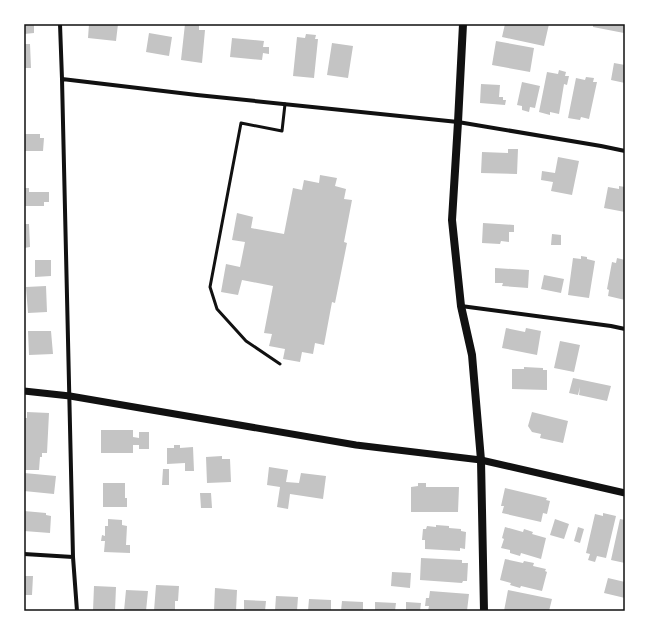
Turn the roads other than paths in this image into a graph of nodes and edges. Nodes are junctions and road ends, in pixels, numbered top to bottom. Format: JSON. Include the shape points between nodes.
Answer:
{"nodes":[{"id":1,"x":60,"y":24,"type":"edge"},
{"id":2,"x":462,"y":24,"type":"edge"},
{"id":3,"x":62,"y":79,"type":"junction"},
{"id":4,"x":285,"y":104,"type":"junction"},
{"id":5,"x":458,"y":122,"type":"junction"},
{"id":6,"x":625,"y":151,"type":"edge"},
{"id":7,"x":461,"y":306,"type":"junction"},
{"id":8,"x":625,"y":329,"type":"edge"},
{"id":9,"x":280,"y":364,"type":"dead end"},
{"id":10,"x":24,"y":391,"type":"edge"},
{"id":11,"x":70,"y":396,"type":"junction"},
{"id":12,"x":481,"y":460,"type":"junction"},
{"id":13,"x":625,"y":493,"type":"edge"},
{"id":14,"x":24,"y":554,"type":"edge"},
{"id":15,"x":73,"y":556,"type":"junction"},
{"id":16,"x":77,"y":611,"type":"edge"},
{"id":17,"x":484,"y":611,"type":"edge"}],
"edges":[{"from":1,"to":3,"type":"street"},
{"from":2,"to":5,"type":"main road"},
{"from":3,"to":4,"type":"street"},
{"from":3,"to":11,"type":"street"},
{"from":4,"to":5,"type":"street"},
{"from":4,"to":9,"type":"lane","via":[[282,131],[241,123],[210,287],[217,310],[246,341]]},
{"from":5,"to":6,"type":"street"},
{"from":5,"to":7,"type":"main road","via":[[452,220]]},
{"from":7,"to":8,"type":"street"},
{"from":7,"to":12,"type":"main road","via":[[472,355]]},
{"from":10,"to":11,"type":"street"},
{"from":11,"to":12,"type":"street","via":[[356,445]]},
{"from":11,"to":15,"type":"street"},
{"from":12,"to":13,"type":"street"},
{"from":12,"to":17,"type":"main road"},
{"from":14,"to":15,"type":"street"},
{"from":15,"to":16,"type":"street"}]}
